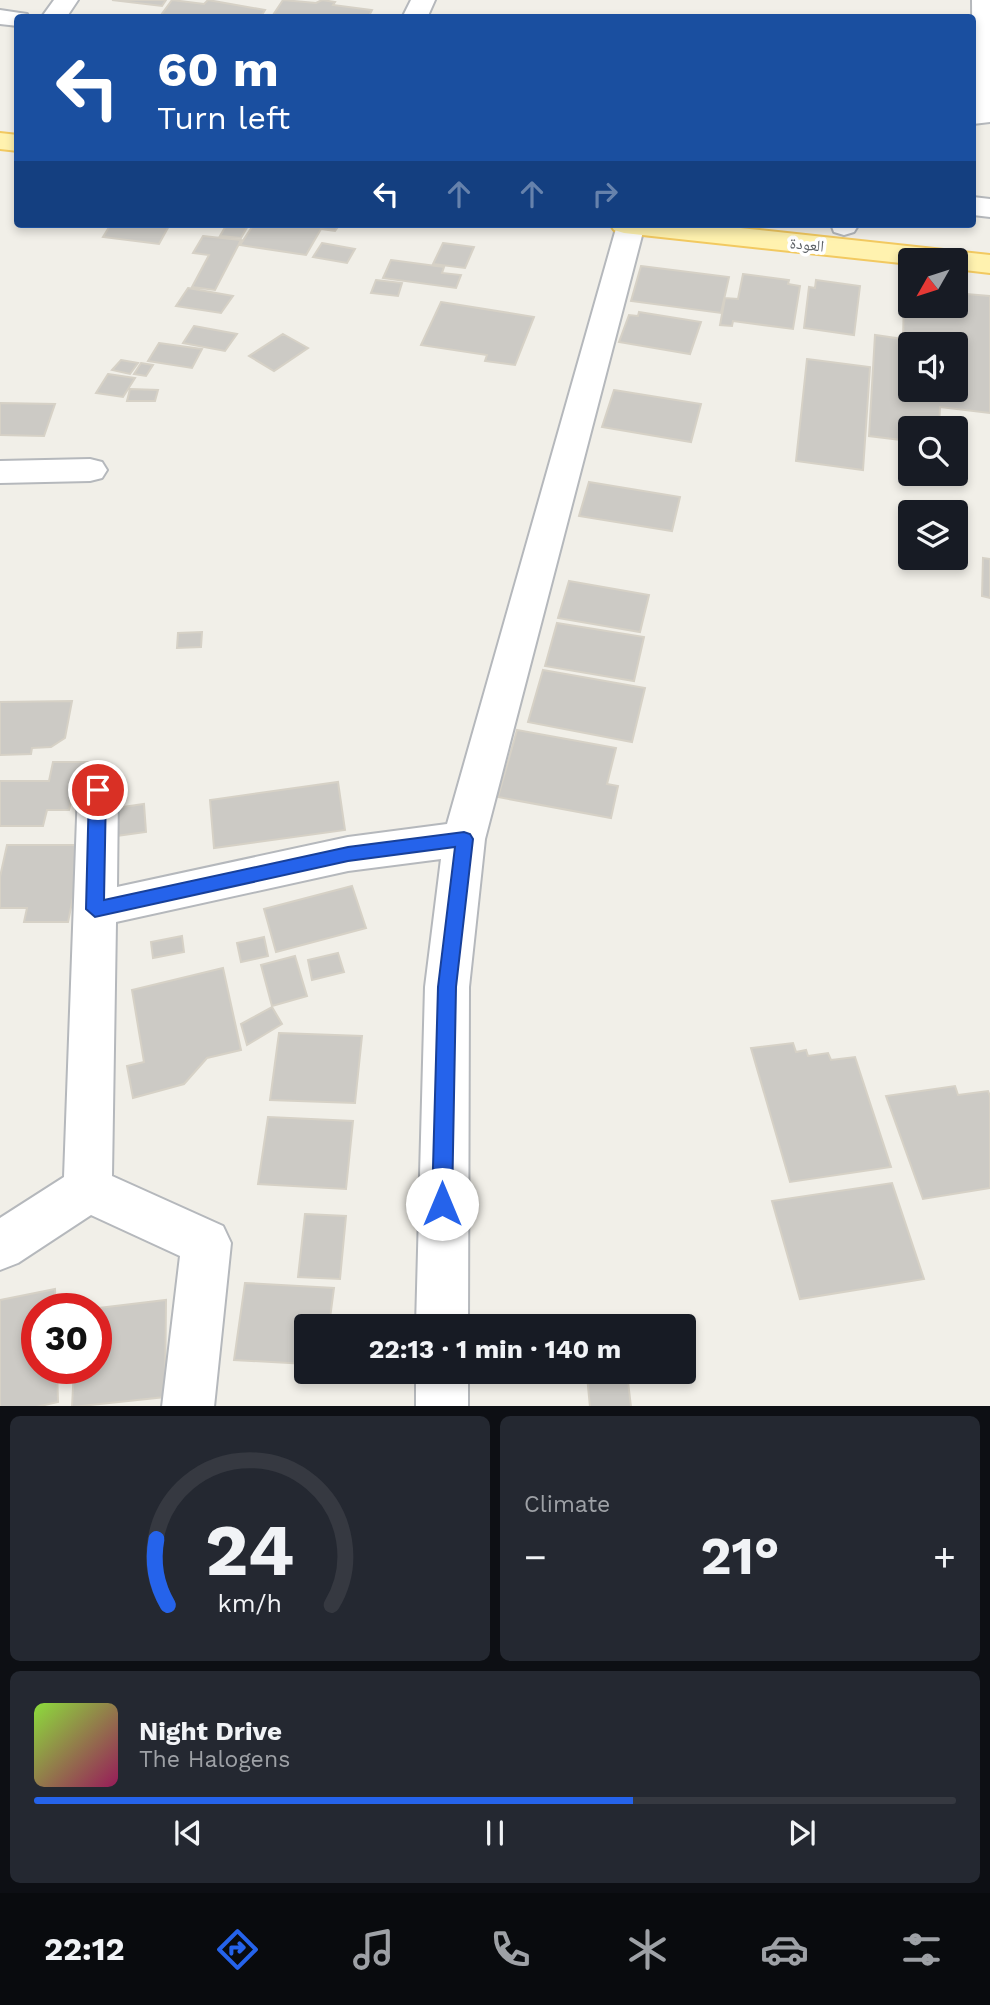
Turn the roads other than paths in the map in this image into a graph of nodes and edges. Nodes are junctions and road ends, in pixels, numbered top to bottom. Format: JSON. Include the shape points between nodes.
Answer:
{"nodes":[{"id":1,"x":984,"y":0,"type":"edge"},
{"id":2,"x":976,"y":116,"type":"edge"},
{"id":3,"x":627,"y":228,"type":"edge"},
{"id":4,"x":656,"y":228,"type":"edge"},
{"id":5,"x":875,"y":228,"type":"edge"},
{"id":6,"x":990,"y":238,"type":"edge"},
{"id":7,"x":990,"y":264,"type":"edge"},
{"id":8,"x":90,"y":470,"type":"dead end"},
{"id":9,"x":0,"y":472,"type":"edge"},
{"id":10,"x":98,"y":790,"type":"dead end"},
{"id":11,"x":464,"y":839,"type":"junction"},
{"id":12,"x":95,"y":909,"type":"junction"},
{"id":13,"x":88,"y":1189,"type":"junction"},
{"id":14,"x":0,"y":1246,"type":"edge"},
{"id":15,"x":442,"y":1314,"type":"edge"},
{"id":16,"x":442,"y":1384,"type":"edge"},
{"id":17,"x":188,"y":1406,"type":"edge"},
{"id":18,"x":443,"y":1406,"type":"edge"}],
"edges":[{"from":1,"to":2,"type":"street","via":[[982,117]]},
{"from":3,"to":11,"type":"street"},
{"from":4,"to":7,"type":"main road","name":"العودة"},
{"from":5,"to":6,"type":"main road","name":"العودة"},
{"from":8,"to":9,"type":"street"},
{"from":10,"to":12,"type":"street"},
{"from":11,"to":12,"type":"street","via":[[348,854]]},
{"from":11,"to":15,"type":"street","via":[[447,987]]},
{"from":12,"to":13,"type":"street"},
{"from":13,"to":14,"type":"street"},
{"from":13,"to":17,"type":"street","via":[[206,1243]]},
{"from":16,"to":18,"type":"street"}]}
